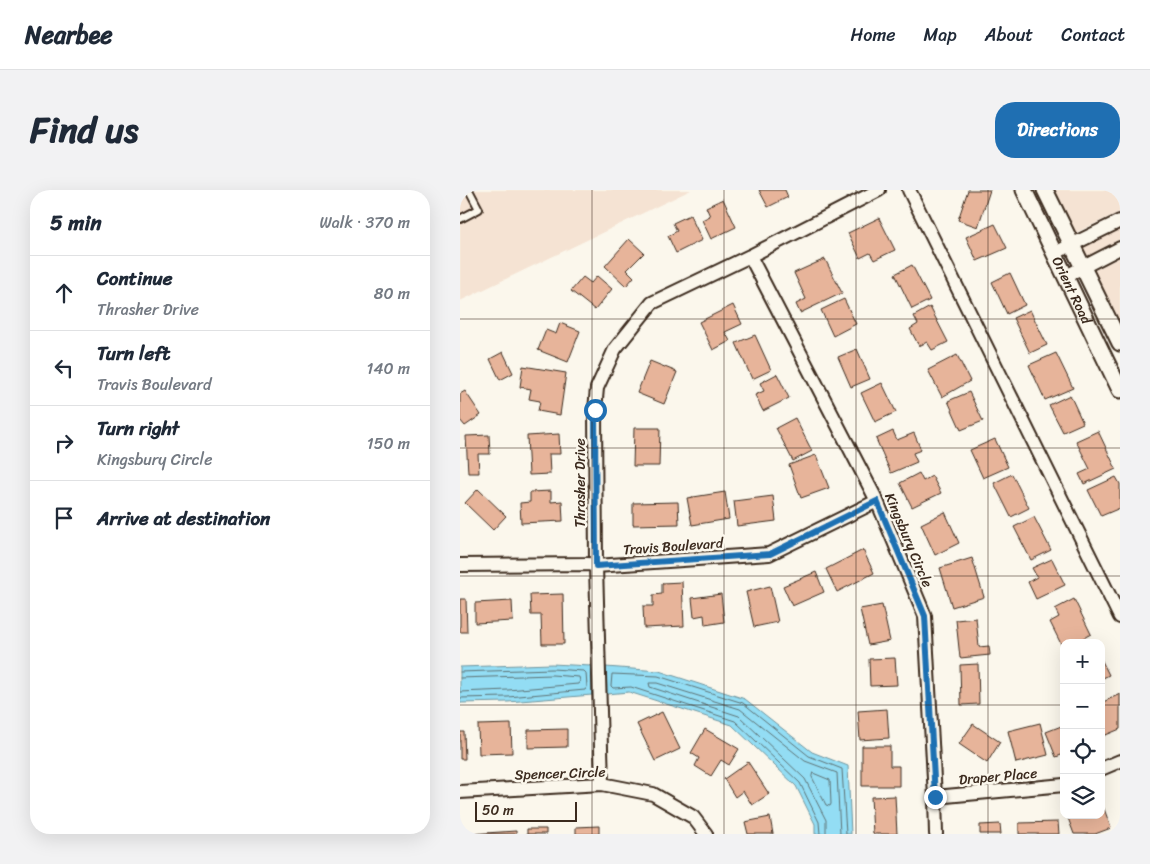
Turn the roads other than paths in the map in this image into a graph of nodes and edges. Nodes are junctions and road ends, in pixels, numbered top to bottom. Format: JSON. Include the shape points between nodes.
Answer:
{"nodes":[{"id":1,"x":470,"y":190,"type":"edge"},
{"id":2,"x":880,"y":190,"type":"edge"},
{"id":3,"x":909,"y":190,"type":"edge"},
{"id":4,"x":1024,"y":190,"type":"edge"},
{"id":5,"x":1045,"y":190,"type":"edge"},
{"id":6,"x":460,"y":219,"type":"edge"},
{"id":7,"x":1120,"y":221,"type":"edge"},
{"id":8,"x":1072,"y":244,"type":"junction"},
{"id":9,"x":1120,"y":248,"type":"edge"},
{"id":10,"x":1055,"y":252,"type":"junction"},
{"id":11,"x":750,"y":256,"type":"junction"},
{"id":12,"x":1083,"y":267,"type":"junction"},
{"id":13,"x":1066,"y":276,"type":"junction"},
{"id":14,"x":1120,"y":343,"type":"edge"},
{"id":15,"x":1120,"y":390,"type":"edge"},
{"id":16,"x":877,"y":501,"type":"junction"},
{"id":17,"x":460,"y":565,"type":"edge"},
{"id":18,"x":596,"y":566,"type":"junction"},
{"id":19,"x":1120,"y":617,"type":"edge"},
{"id":20,"x":1120,"y":761,"type":"edge"},
{"id":21,"x":1105,"y":767,"type":"edge"},
{"id":22,"x":602,"y":784,"type":"junction"},
{"id":23,"x":1060,"y":785,"type":"edge"},
{"id":24,"x":460,"y":792,"type":"edge"},
{"id":25,"x":935,"y":797,"type":"junction"},
{"id":26,"x":706,"y":834,"type":"edge"},
{"id":27,"x":936,"y":834,"type":"edge"}],
"edges":[{"from":1,"to":6,"type":"lane","via":[[479,210]]},
{"from":2,"to":11,"type":"street","name":"Thrasher Drive"},
{"from":3,"to":19,"type":"street"},
{"from":4,"to":10,"type":"street","name":"Orient Road"},
{"from":5,"to":8,"type":"street","name":"Orient Road"},
{"from":7,"to":8,"type":"street"},
{"from":8,"to":10,"type":"street"},
{"from":8,"to":12,"type":"street","name":"Orient Road"},
{"from":9,"to":12,"type":"street"},
{"from":10,"to":13,"type":"street","name":"Orient Road"},
{"from":11,"to":16,"type":"street","name":"Kingsbury Circle"},
{"from":11,"to":18,"type":"street","name":"Thrasher Drive","via":[[652,303],[615,349],[597,388],[595,410]]},
{"from":12,"to":13,"type":"street"},
{"from":12,"to":14,"type":"street","name":"Orient Road"},
{"from":13,"to":15,"type":"street","name":"Orient Road"},
{"from":16,"to":18,"type":"street","name":"Travis Boulevard","via":[[770,554]]},
{"from":16,"to":25,"type":"street","name":"Kingsbury Circle","via":[[925,616]]},
{"from":17,"to":18,"type":"street","name":"Travis Boulevard"},
{"from":18,"to":22,"type":"street","name":"Thrasher Drive"},
{"from":20,"to":21,"type":"street"},
{"from":22,"to":24,"type":"street","name":"Spencer Circle"},
{"from":22,"to":26,"type":"street","name":"Spencer Circle","via":[[653,794],[693,817]]},
{"from":23,"to":25,"type":"street","name":"Draper Place"},
{"from":25,"to":27,"type":"street","name":"Kingsbury Circle"}]}
